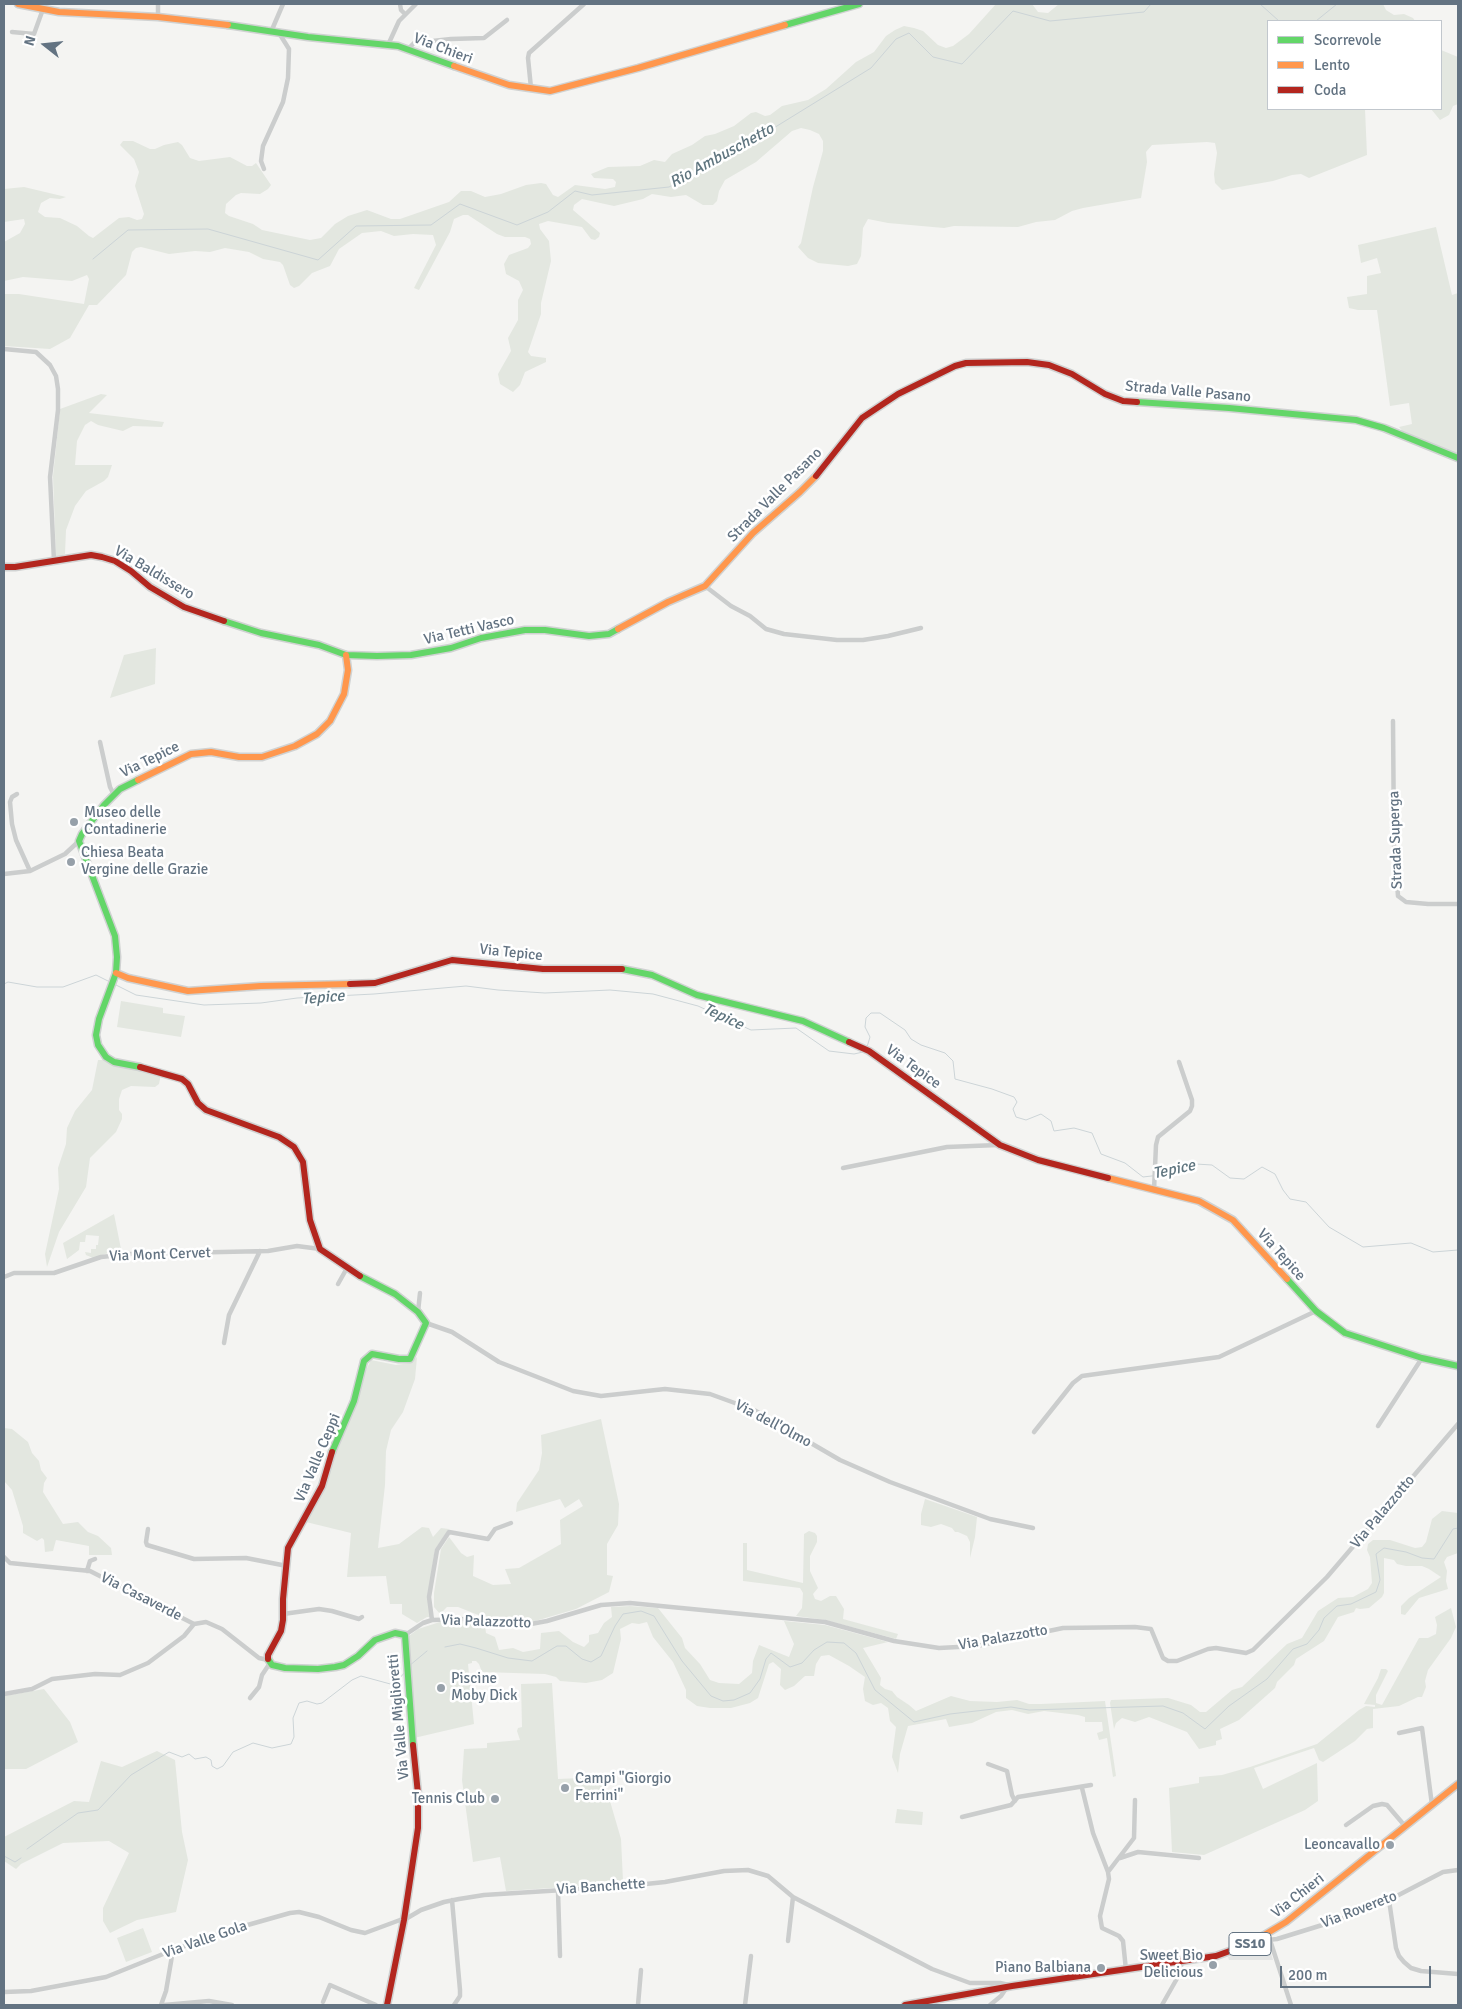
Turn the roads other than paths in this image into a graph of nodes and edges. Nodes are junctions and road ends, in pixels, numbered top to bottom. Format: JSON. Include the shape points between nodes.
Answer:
{"nodes":[{"id":1,"x":18,"y":4,"type":"edge"},
{"id":2,"x":158,"y":4,"type":"edge"},
{"id":3,"x":284,"y":4,"type":"edge"},
{"id":4,"x":400,"y":4,"type":"edge"},
{"id":5,"x":416,"y":4,"type":"edge"},
{"id":6,"x":584,"y":4,"type":"edge"},
{"id":7,"x":859,"y":4,"type":"edge"},
{"id":8,"x":43,"y":8,"type":"junction"},
{"id":9,"x":405,"y":14,"type":"junction"},
{"id":10,"x":158,"y":17,"type":"junction"},
{"id":11,"x":507,"y":20,"type":"dead end"},
{"id":12,"x":12,"y":32,"type":"dead end"},
{"id":13,"x":275,"y":33,"type":"junction"},
{"id":14,"x":388,"y":45,"type":"junction"},
{"id":15,"x":409,"y":48,"type":"junction"},
{"id":16,"x":531,"y":88,"type":"junction"},
{"id":17,"x":264,"y":169,"type":"dead end"},
{"id":18,"x":4,"y":349,"type":"edge"},
{"id":19,"x":1458,"y":458,"type":"edge"},
{"id":20,"x":54,"y":560,"type":"junction"},
{"id":21,"x":4,"y":567,"type":"edge"},
{"id":22,"x":705,"y":586,"type":"junction"},
{"id":23,"x":921,"y":628,"type":"dead end"},
{"id":24,"x":346,"y":655,"type":"junction"},
{"id":25,"x":1393,"y":721,"type":"dead end"},
{"id":26,"x":100,"y":742,"type":"dead end"},
{"id":27,"x":17,"y":794,"type":"dead end"},
{"id":28,"x":114,"y":795,"type":"junction"},
{"id":29,"x":80,"y":841,"type":"junction"},
{"id":30,"x":30,"y":871,"type":"junction"},
{"id":31,"x":4,"y":874,"type":"edge"},
{"id":32,"x":1458,"y":904,"type":"edge"},
{"id":33,"x":115,"y":975,"type":"junction"},
{"id":34,"x":1180,"y":1062,"type":"dead end"},
{"id":35,"x":1000,"y":1145,"type":"junction"},
{"id":36,"x":843,"y":1168,"type":"dead end"},
{"id":37,"x":1154,"y":1190,"type":"junction"},
{"id":38,"x":320,"y":1249,"type":"junction"},
{"id":39,"x":260,"y":1251,"type":"junction"},
{"id":40,"x":347,"y":1268,"type":"junction"},
{"id":41,"x":4,"y":1277,"type":"edge"},
{"id":42,"x":338,"y":1284,"type":"dead end"},
{"id":43,"x":420,"y":1293,"type":"dead end"},
{"id":44,"x":1316,"y":1311,"type":"junction"},
{"id":45,"x":418,"y":1312,"type":"junction"},
{"id":46,"x":426,"y":1326,"type":"junction"},
{"id":47,"x":224,"y":1343,"type":"dead end"},
{"id":48,"x":1422,"y":1358,"type":"junction"},
{"id":49,"x":1458,"y":1366,"type":"edge"},
{"id":50,"x":1458,"y":1424,"type":"edge"},
{"id":51,"x":1378,"y":1426,"type":"dead end"},
{"id":52,"x":1034,"y":1432,"type":"dead end"},
{"id":53,"x":511,"y":1523,"type":"dead end"},
{"id":54,"x":148,"y":1528,"type":"dead end"},
{"id":55,"x":1033,"y":1528,"type":"dead end"},
{"id":56,"x":4,"y":1557,"type":"edge"},
{"id":57,"x":95,"y":1559,"type":"dead end"},
{"id":58,"x":4,"y":1562,"type":"edge"},
{"id":59,"x":10,"y":1563,"type":"junction"},
{"id":60,"x":287,"y":1566,"type":"junction"},
{"id":61,"x":86,"y":1571,"type":"junction"},
{"id":62,"x":283,"y":1614,"type":"junction"},
{"id":63,"x":362,"y":1617,"type":"dead end"},
{"id":64,"x":432,"y":1620,"type":"junction"},
{"id":65,"x":194,"y":1624,"type":"junction"},
{"id":66,"x":405,"y":1635,"type":"junction"},
{"id":67,"x":269,"y":1662,"type":"junction"},
{"id":68,"x":4,"y":1694,"type":"edge"},
{"id":69,"x":250,"y":1698,"type":"dead end"},
{"id":70,"x":1398,"y":1733,"type":"dead end"},
{"id":71,"x":988,"y":1764,"type":"dead end"},
{"id":72,"x":1458,"y":1784,"type":"edge"},
{"id":73,"x":1091,"y":1785,"type":"dead end"},
{"id":74,"x":1082,"y":1788,"type":"junction"},
{"id":75,"x":1135,"y":1800,"type":"dead end"},
{"id":76,"x":1015,"y":1801,"type":"junction"},
{"id":77,"x":1432,"y":1805,"type":"junction"},
{"id":78,"x":962,"y":1817,"type":"dead end"},
{"id":79,"x":1346,"y":1825,"type":"dead end"},
{"id":80,"x":1406,"y":1826,"type":"junction"},
{"id":81,"x":1119,"y":1858,"type":"junction"},
{"id":82,"x":1199,"y":1858,"type":"dead end"},
{"id":83,"x":1458,"y":1870,"type":"edge"},
{"id":84,"x":1108,"y":1872,"type":"junction"},
{"id":85,"x":558,"y":1890,"type":"junction"},
{"id":86,"x":793,"y":1897,"type":"junction"},
{"id":87,"x":452,"y":1900,"type":"junction"},
{"id":88,"x":1390,"y":1900,"type":"junction"},
{"id":89,"x":404,"y":1920,"type":"junction"},
{"id":90,"x":1269,"y":1938,"type":"junction"},
{"id":91,"x":788,"y":1941,"type":"dead end"},
{"id":92,"x":173,"y":1950,"type":"junction"},
{"id":93,"x":560,"y":1956,"type":"dead end"},
{"id":94,"x":751,"y":1956,"type":"dead end"},
{"id":95,"x":1182,"y":1962,"type":"junction"},
{"id":96,"x":641,"y":1970,"type":"dead end"},
{"id":97,"x":1126,"y":1970,"type":"junction"},
{"id":98,"x":1458,"y":1974,"type":"edge"},
{"id":99,"x":1009,"y":1987,"type":"junction"},
{"id":100,"x":4,"y":1992,"type":"edge"},
{"id":101,"x":323,"y":2002,"type":"dead end"},
{"id":102,"x":202,"y":2004,"type":"edge"},
{"id":103,"x":162,"y":2005,"type":"edge"},
{"id":104,"x":232,"y":2005,"type":"edge"},
{"id":105,"x":376,"y":2005,"type":"edge"},
{"id":106,"x":387,"y":2005,"type":"edge"},
{"id":107,"x":454,"y":2005,"type":"edge"},
{"id":108,"x":638,"y":2005,"type":"edge"},
{"id":109,"x":746,"y":2005,"type":"edge"},
{"id":110,"x":905,"y":2005,"type":"edge"},
{"id":111,"x":990,"y":2005,"type":"edge"},
{"id":112,"x":1162,"y":2005,"type":"edge"},
{"id":113,"x":1291,"y":2005,"type":"edge"}],
"edges":[{"from":1,"to":8,"type":"street","name":"Via Chieri"},
{"from":2,"to":10,"type":"street"},
{"from":3,"to":13,"type":"street"},
{"from":4,"to":9,"type":"street"},
{"from":5,"to":9,"type":"street"},
{"from":6,"to":16,"type":"street","via":[[529,52]]},
{"from":7,"to":16,"type":"street","name":"Via Chieri","via":[[562,89]]},
{"from":8,"to":10,"type":"street","name":"Via Chieri","via":[[59,12]]},
{"from":8,"to":12,"type":"street","via":[[34,34]]},
{"from":9,"to":14,"type":"street"},
{"from":10,"to":13,"type":"street","name":"Via Chieri","via":[[215,22]]},
{"from":11,"to":15,"type":"street","via":[[484,38],[414,43]]},
{"from":13,"to":14,"type":"street","name":"Via Chieri"},
{"from":13,"to":17,"type":"street","via":[[289,49],[288,78],[283,102],[263,146]]},
{"from":14,"to":15,"type":"street","name":"Via Chieri"},
{"from":15,"to":16,"type":"street","name":"Via Chieri","via":[[477,75]]},
{"from":18,"to":20,"type":"street","via":[[36,352],[56,376],[58,410],[50,477]]},
{"from":19,"to":22,"type":"street","name":"Strada Valle Pasano","via":[[1356,420],[1123,401],[1049,365],[966,363],[898,394],[862,418],[824,467],[753,533]]},
{"from":20,"to":21,"type":"street","name":"Via Baldissero"},
{"from":20,"to":24,"type":"street","name":"Via Baldissero","via":[[102,556],[123,566],[184,607],[261,634],[319,645]]},
{"from":22,"to":23,"type":"street","via":[[766,629],[784,634],[863,640]]},
{"from":22,"to":24,"type":"street","name":"Via Tetti Vasco","via":[[609,634],[589,636],[525,630],[411,655]]},
{"from":24,"to":28,"type":"street","name":"Via Tepice","via":[[348,670],[344,694],[330,722],[316,734],[295,746],[262,757],[211,752],[191,754]]},
{"from":25,"to":32,"type":"street","name":"Strada Superga","via":[[1394,845],[1398,896],[1406,902]]},
{"from":26,"to":28,"type":"street"},
{"from":27,"to":30,"type":"street","via":[[10,802],[12,824]]},
{"from":28,"to":29,"type":"street","name":"Via Tepice","via":[[82,834]]},
{"from":29,"to":30,"type":"street","via":[[65,854]]},
{"from":29,"to":33,"type":"street","via":[[115,936]]},
{"from":30,"to":31,"type":"street"},
{"from":33,"to":35,"type":"street","name":"Via Tepice","via":[[188,991],[209,992],[261,986],[375,983],[452,960],[543,969],[618,968],[652,975],[697,995],[802,1021],[870,1051]]},
{"from":33,"to":38,"type":"street","via":[[96,1035],[106,1057],[114,1062],[182,1079],[206,1110],[279,1137],[294,1147],[304,1162],[310,1220]]},
{"from":34,"to":37,"type":"street","via":[[1192,1106],[1158,1137]]},
{"from":35,"to":36,"type":"street","via":[[947,1147]]},
{"from":35,"to":37,"type":"street","name":"Via Tepice","via":[[1038,1160]]},
{"from":37,"to":44,"type":"street","name":"Via Tepice","via":[[1199,1201],[1233,1220]]},
{"from":38,"to":39,"type":"street","name":"Via Mont Cervet","via":[[297,1246]]},
{"from":38,"to":40,"type":"street"},
{"from":39,"to":41,"type":"street","name":"Via Mont Cervet","via":[[130,1254],[101,1257],[54,1273],[14,1273]]},
{"from":39,"to":47,"type":"street","via":[[230,1315]]},
{"from":40,"to":42,"type":"street"},
{"from":40,"to":45,"type":"street","via":[[395,1294]]},
{"from":43,"to":45,"type":"street"},
{"from":44,"to":48,"type":"street","name":"Via Tepice","via":[[1345,1333]]},
{"from":44,"to":52,"type":"street","via":[[1219,1357],[1082,1376]]},
{"from":45,"to":46,"type":"street"},
{"from":46,"to":55,"type":"street","name":"Via dell'Olmo","via":[[429,1324],[452,1332],[499,1362],[573,1391],[601,1396],[665,1389],[710,1394],[754,1410],[840,1460],[890,1482],[990,1519]]},
{"from":46,"to":60,"type":"street","name":"Via Valle Ceppi","via":[[410,1358],[372,1354],[364,1361],[350,1412],[334,1446],[322,1486],[288,1548]]},
{"from":48,"to":49,"type":"street","name":"Via Tepice"},
{"from":48,"to":51,"type":"street"},
{"from":50,"to":64,"type":"street","name":"Via Palazzotto","via":[[1327,1577],[1253,1650],[1246,1653],[1208,1649],[1177,1661],[1168,1661],[1151,1630],[1135,1627],[1063,1628],[977,1646],[939,1648],[887,1639],[825,1622],[630,1603],[601,1605],[520,1626],[467,1619]]},
{"from":53,"to":64,"type":"street","via":[[495,1529],[488,1539],[448,1532],[437,1550],[429,1597]]},
{"from":54,"to":60,"type":"street","via":[[147,1545],[194,1559],[246,1558]]},
{"from":56,"to":59,"type":"street"},
{"from":57,"to":61,"type":"street","via":[[90,1561]]},
{"from":58,"to":59,"type":"street","name":"Via Casaverde"},
{"from":59,"to":61,"type":"street","name":"Via Casaverde"},
{"from":60,"to":62,"type":"street","name":"Via Valle Ceppi"},
{"from":61,"to":65,"type":"street","name":"Via Casaverde"},
{"from":62,"to":63,"type":"street","via":[[319,1609],[359,1620]]},
{"from":62,"to":67,"type":"street","name":"Via Valle Ceppi","via":[[281,1631],[268,1655]]},
{"from":64,"to":66,"type":"street","name":"Via Palazzotto"},
{"from":65,"to":67,"type":"street","name":"Via Casaverde","via":[[206,1622],[222,1629],[258,1658]]},
{"from":65,"to":68,"type":"street","via":[[184,1636],[148,1663],[120,1675],[52,1679],[32,1689]]},
{"from":66,"to":67,"type":"street","name":"Via Valle Miglioretti","via":[[395,1633],[375,1640],[358,1656],[335,1667],[285,1668]]},
{"from":66,"to":89,"type":"street","name":"Via Valle Miglioretti","via":[[418,1802],[416,1847]]},
{"from":67,"to":69,"type":"street","via":[[259,1688]]},
{"from":70,"to":77,"type":"street","via":[[1422,1728]]},
{"from":71,"to":76,"type":"street","via":[[1007,1771]]},
{"from":72,"to":77,"type":"street","name":"Via Chieri","number":"SS10"},
{"from":73,"to":74,"type":"street"},
{"from":74,"to":76,"type":"street","via":[[1018,1797]]},
{"from":74,"to":84,"type":"street","via":[[1093,1833]]},
{"from":75,"to":81,"type":"street","via":[[1134,1838]]},
{"from":76,"to":78,"type":"street","via":[[1011,1805]]},
{"from":77,"to":80,"type":"street","name":"Via Chieri","number":"SS10"},
{"from":79,"to":80,"type":"street","via":[[1373,1806],[1382,1804],[1387,1805]]},
{"from":80,"to":90,"type":"street","name":"Via Chieri","number":"SS10"},
{"from":81,"to":82,"type":"street","via":[[1138,1852]]},
{"from":81,"to":84,"type":"street"},
{"from":83,"to":88,"type":"street","name":"Via Rovereto","via":[[1443,1872]]},
{"from":84,"to":97,"type":"street","via":[[1100,1916],[1102,1928],[1123,1941]]},
{"from":85,"to":86,"type":"street","name":"Via Banchette","via":[[655,1883],[748,1870],[768,1876]]},
{"from":85,"to":87,"type":"street","name":"Via Banchette"},
{"from":85,"to":93,"type":"street"},
{"from":86,"to":91,"type":"street"},
{"from":86,"to":99,"type":"street","name":"Via Banchette","via":[[932,1969],[970,1983],[1000,1983]]},
{"from":87,"to":89,"type":"street","name":"Via Banchette","via":[[421,1910]]},
{"from":87,"to":107,"type":"street","via":[[460,1990]]},
{"from":88,"to":90,"type":"street","name":"Via Rovereto","via":[[1332,1922]]},
{"from":88,"to":98,"type":"street","via":[[1396,1948],[1404,1962],[1421,1971]]},
{"from":89,"to":92,"type":"street","name":"Via Valle Gola","via":[[365,1933],[319,1917],[290,1913]]},
{"from":89,"to":106,"type":"street","name":"Via Valle Miglioretti"},
{"from":90,"to":95,"type":"street","name":"Via Chieri","number":"SS10","via":[[1216,1956]]},
{"from":90,"to":113,"type":"street"},
{"from":92,"to":100,"type":"street","name":"Via Valle Gola","via":[[106,1977],[31,1991]]},
{"from":92,"to":103,"type":"street"},
{"from":94,"to":109,"type":"street"},
{"from":95,"to":97,"type":"street","name":"Via Chieri","number":"SS10"},
{"from":95,"to":112,"type":"street","via":[[1179,1975]]},
{"from":96,"to":108,"type":"street"},
{"from":97,"to":99,"type":"street","name":"Via Chieri","number":"SS10"},
{"from":99,"to":110,"type":"street","name":"Via Chieri","number":"SS10"},
{"from":99,"to":111,"type":"street"},
{"from":101,"to":105,"type":"street","via":[[330,1985]]},
{"from":102,"to":103,"type":"street"},
{"from":102,"to":104,"type":"street","via":[[209,2001]]}]}
